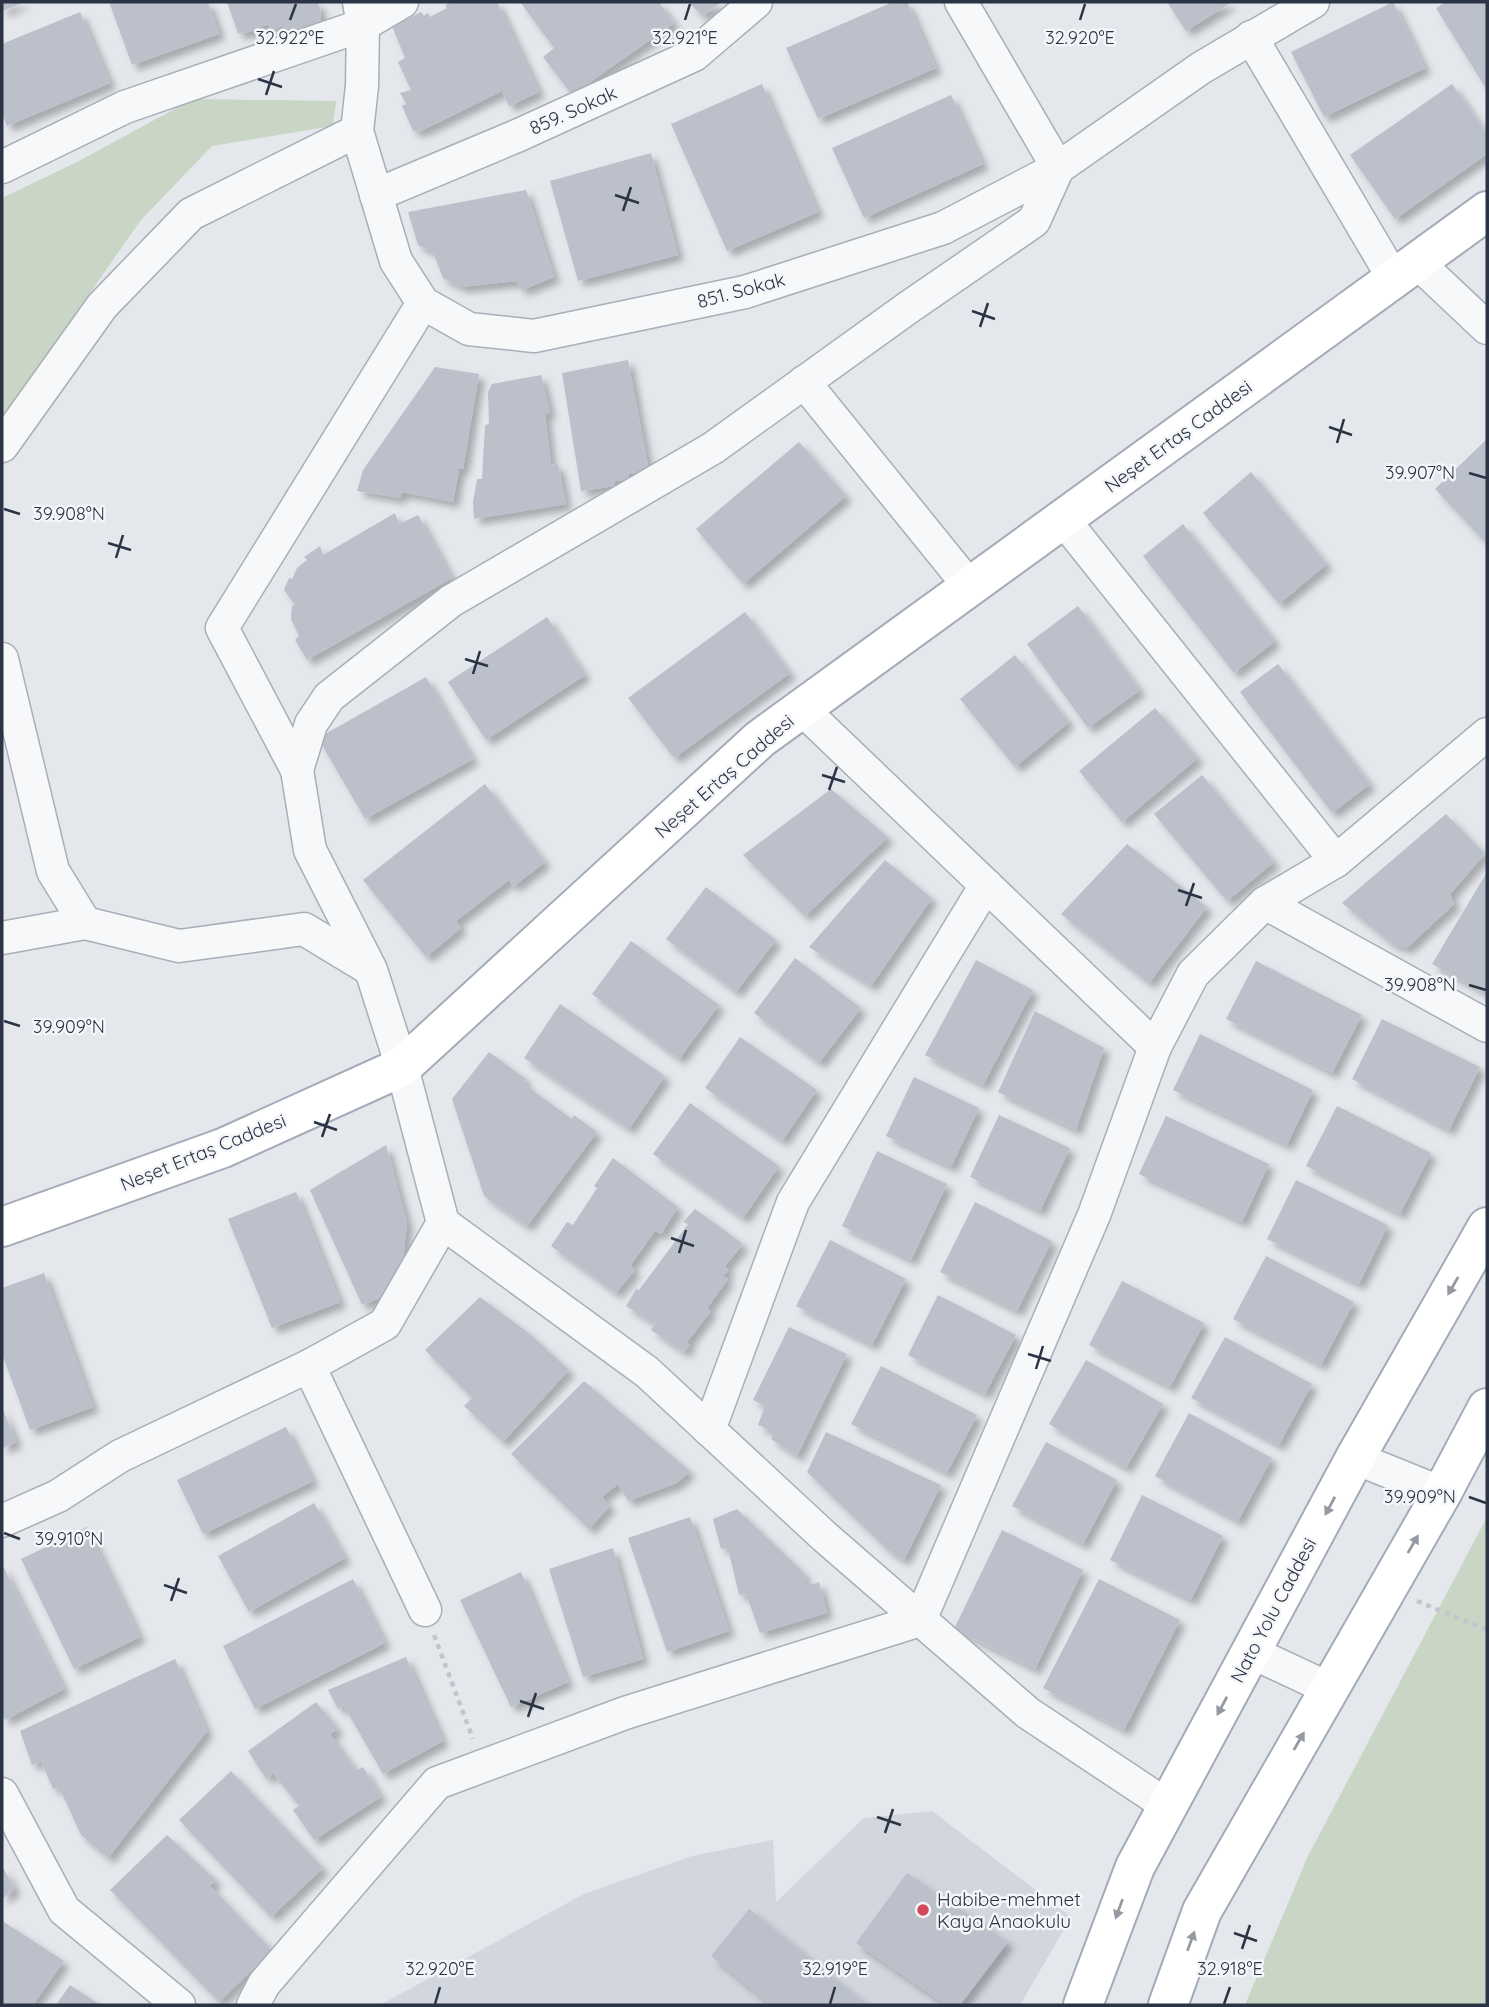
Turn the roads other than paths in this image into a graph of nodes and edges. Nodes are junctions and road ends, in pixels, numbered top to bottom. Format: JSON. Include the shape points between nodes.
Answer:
{"nodes":[{"id":1,"x":402,"y":2,"type":"edge"},
{"id":2,"x":756,"y":2,"type":"edge"},
{"id":3,"x":961,"y":2,"type":"edge"},
{"id":4,"x":1313,"y":2,"type":"edge"},
{"id":5,"x":361,"y":13,"type":"edge"},
{"id":6,"x":1251,"y":37,"type":"junction"},
{"id":7,"x":357,"y":131,"type":"junction"},
{"id":8,"x":2,"y":167,"type":"edge"},
{"id":9,"x":1058,"y":168,"type":"junction"},
{"id":10,"x":376,"y":195,"type":"junction"},
{"id":11,"x":1487,"y":211,"type":"edge"},
{"id":12,"x":1405,"y":271,"type":"junction"},
{"id":13,"x":423,"y":303,"type":"junction"},
{"id":14,"x":1487,"y":328,"type":"edge"},
{"id":15,"x":804,"y":382,"type":"junction"},
{"id":16,"x":2,"y":446,"type":"edge"},
{"id":17,"x":1063,"y":519,"type":"junction"},
{"id":18,"x":970,"y":587,"type":"junction"},
{"id":19,"x":2,"y":659,"type":"edge"},
{"id":20,"x":802,"y":709,"type":"junction"},
{"id":21,"x":1487,"y":734,"type":"edge"},
{"id":22,"x":297,"y":770,"type":"junction"},
{"id":23,"x":1336,"y":861,"type":"junction"},
{"id":24,"x":986,"y":885,"type":"junction"},
{"id":25,"x":1265,"y":903,"type":"junction"},
{"id":26,"x":85,"y":923,"type":"junction"},
{"id":27,"x":2,"y":938,"type":"edge"},
{"id":28,"x":371,"y":970,"type":"junction"},
{"id":29,"x":1487,"y":1026,"type":"edge"},
{"id":30,"x":1155,"y":1047,"type":"junction"},
{"id":31,"x":402,"y":1067,"type":"junction"},
{"id":32,"x":443,"y":1223,"type":"junction"},
{"id":33,"x":2,"y":1227,"type":"edge"},
{"id":34,"x":1487,"y":1227,"type":"edge"},
{"id":35,"x":309,"y":1366,"type":"junction"},
{"id":36,"x":1487,"y":1408,"type":"edge"},
{"id":37,"x":709,"y":1430,"type":"junction"},
{"id":38,"x":1355,"y":1458,"type":"junction"},
{"id":39,"x":1442,"y":1493,"type":"junction"},
{"id":40,"x":2,"y":1521,"type":"edge"},
{"id":41,"x":425,"y":1611,"type":"road end"},
{"id":42,"x":920,"y":1620,"type":"junction"},
{"id":43,"x":1251,"y":1652,"type":"junction"},
{"id":44,"x":1330,"y":1689,"type":"junction"},
{"id":45,"x":2,"y":1794,"type":"edge"},
{"id":46,"x":1168,"y":1806,"type":"junction"},
{"id":47,"x":179,"y":2005,"type":"edge"},
{"id":48,"x":253,"y":2005,"type":"edge"},
{"id":49,"x":1083,"y":2005,"type":"edge"},
{"id":50,"x":1168,"y":2005,"type":"edge"}],
"edges":[{"from":1,"to":5,"type":"street"},
{"from":2,"to":10,"type":"street","name":"859. Sokak","via":[[694,55]]},
{"from":3,"to":9,"type":"street"},
{"from":4,"to":6,"type":"street","name":"851. Sokak"},
{"from":5,"to":7,"type":"street","name":"851. Sokak"},
{"from":5,"to":8,"type":"street","via":[[125,107]]},
{"from":6,"to":9,"type":"street","name":"851. Sokak"},
{"from":6,"to":12,"type":"street"},
{"from":7,"to":10,"type":"street","name":"851. Sokak"},
{"from":7,"to":16,"type":"street","via":[[191,215],[102,306]]},
{"from":9,"to":13,"type":"street","name":"851. Sokak","via":[[943,229],[732,295],[534,337],[469,329]]},
{"from":9,"to":15,"type":"street","via":[[1034,221]]},
{"from":10,"to":13,"type":"street","name":"851. Sokak","via":[[396,261]]},
{"from":11,"to":12,"type":"main road","name":"Neşet Ertaş Caddesi"},
{"from":12,"to":14,"type":"street"},
{"from":12,"to":17,"type":"main road","name":"Neşet Ertaş Caddesi"},
{"from":13,"to":22,"type":"street","via":[[222,628]]},
{"from":15,"to":18,"type":"street"},
{"from":15,"to":22,"type":"street","via":[[713,448],[451,601],[329,697],[312,724]]},
{"from":17,"to":18,"type":"main road","name":"Neşet Ertaş Caddesi"},
{"from":17,"to":23,"type":"street"},
{"from":18,"to":20,"type":"main road","name":"Neşet Ertaş Caddesi"},
{"from":19,"to":26,"type":"street","via":[[54,871]]},
{"from":20,"to":24,"type":"street"},
{"from":20,"to":31,"type":"main road","name":"Neşet Ertaş Caddesi","via":[[760,739]]},
{"from":21,"to":23,"type":"street"},
{"from":22,"to":28,"type":"street","via":[[310,850]]},
{"from":23,"to":25,"type":"street"},
{"from":24,"to":30,"type":"street"},
{"from":24,"to":37,"type":"street","via":[[793,1202]]},
{"from":25,"to":29,"type":"street"},
{"from":25,"to":30,"type":"street","via":[[1193,974]]},
{"from":26,"to":27,"type":"street"},
{"from":26,"to":28,"type":"street","via":[[179,946],[304,929]]},
{"from":28,"to":31,"type":"street"},
{"from":30,"to":42,"type":"street","via":[[1094,1215]]},
{"from":31,"to":32,"type":"street"},
{"from":31,"to":33,"type":"main road","name":"Neşet Ertaş Caddesi","via":[[223,1148]]},
{"from":32,"to":35,"type":"street","via":[[386,1325]]},
{"from":32,"to":37,"type":"street","via":[[647,1372]]},
{"from":34,"to":38,"type":"main road","name":"Nato Yolu Caddesi","one_way":true},
{"from":35,"to":40,"type":"street","via":[[120,1456],[58,1496]]},
{"from":35,"to":41,"type":"street"},
{"from":36,"to":39,"type":"main road"},
{"from":37,"to":42,"type":"street"},
{"from":38,"to":39,"type":"street"},
{"from":38,"to":43,"type":"main road","name":"Nato Yolu Caddesi","one_way":true},
{"from":44,"to":39,"type":"main road","one_way":true},
{"from":42,"to":46,"type":"street","via":[[1028,1713]]},
{"from":42,"to":48,"type":"street","via":[[625,1713],[437,1783],[264,1984]]},
{"from":43,"to":44,"type":"street"},
{"from":43,"to":46,"type":"main road","name":"Nato Yolu Caddesi","one_way":true},
{"from":50,"to":44,"type":"main road","one_way":true,"via":[[1202,1911]]},
{"from":45,"to":47,"type":"street","via":[[64,1910]]},
{"from":46,"to":49,"type":"main road","name":"Nato Yolu Caddesi","one_way":true,"via":[[1135,1867]]}]}
